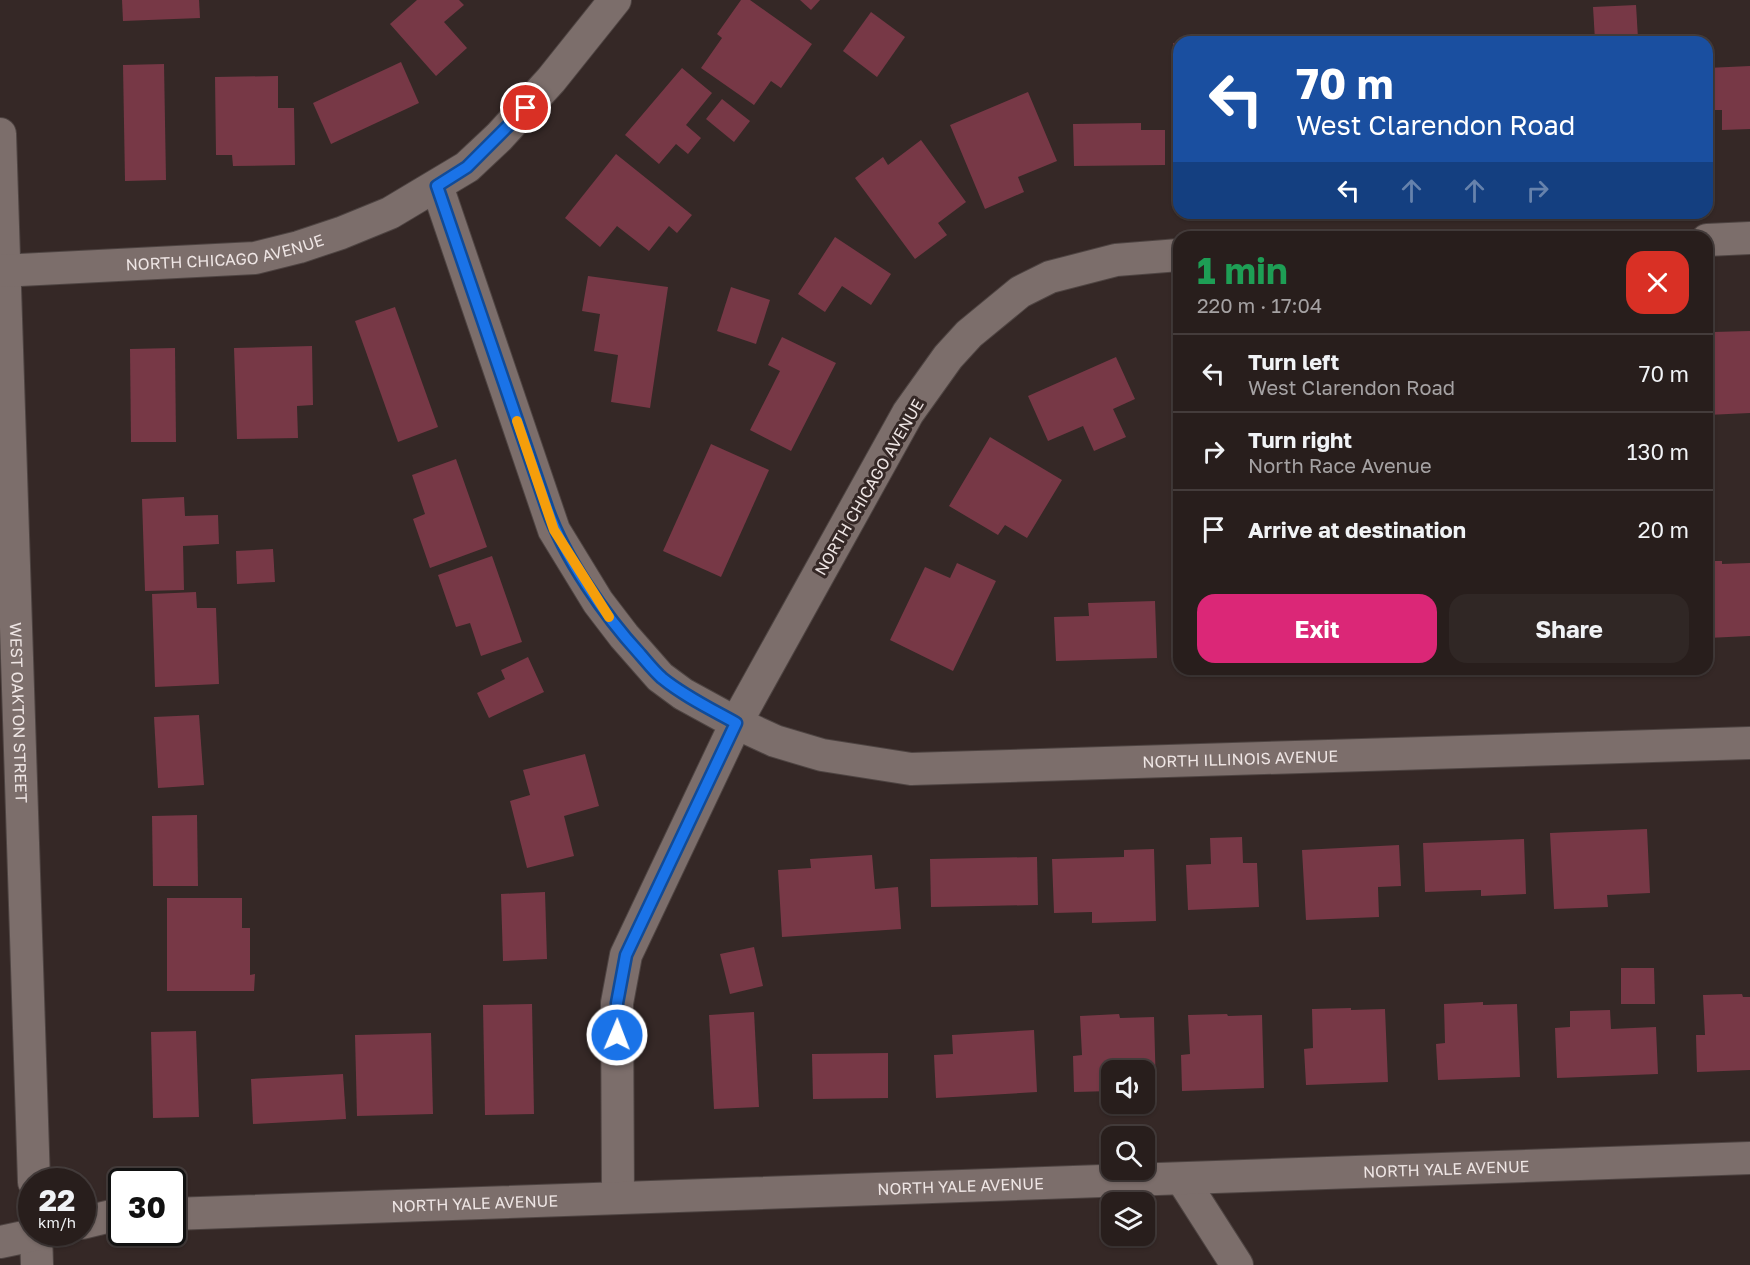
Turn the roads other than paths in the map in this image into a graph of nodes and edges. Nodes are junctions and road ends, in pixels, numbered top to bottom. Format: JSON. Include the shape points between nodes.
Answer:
{"nodes":[{"id":1,"x":615,"y":0,"type":"edge"},
{"id":2,"x":0,"y":134,"type":"edge"},
{"id":3,"x":437,"y":186,"type":"junction"},
{"id":4,"x":1750,"y":238,"type":"edge"},
{"id":5,"x":1713,"y":240,"type":"edge"},
{"id":6,"x":1173,"y":255,"type":"edge"},
{"id":7,"x":3,"y":271,"type":"edge"},
{"id":8,"x":736,"y":723,"type":"junction"},
{"id":9,"x":1750,"y":743,"type":"edge"},
{"id":10,"x":9,"y":756,"type":"edge"},
{"id":11,"x":1750,"y":1158,"type":"edge"},
{"id":12,"x":33,"y":1168,"type":"edge"},
{"id":13,"x":1182,"y":1179,"type":"junction"},
{"id":14,"x":618,"y":1197,"type":"junction"},
{"id":15,"x":186,"y":1213,"type":"edge"},
{"id":16,"x":0,"y":1242,"type":"edge"},
{"id":17,"x":18,"y":1242,"type":"edge"},
{"id":18,"x":1238,"y":1265,"type":"edge"}],
"edges":[{"from":1,"to":3,"type":"street","name":"NORTH CHICAGO AVENUE","via":[[526,108],[467,167]]},
{"from":2,"to":7,"type":"street","name":"WEST OAKTON STREET"},
{"from":3,"to":7,"type":"street","name":"NORTH CHICAGO AVENUE","via":[[390,213],[341,233],[255,258]]},
{"from":3,"to":8,"type":"street","name":"NORTH ILLINOIS AVENUE","via":[[554,530],[598,602],[660,677]]},
{"from":4,"to":5,"type":"street"},
{"from":6,"to":8,"type":"street","name":"NORTH CHICAGO AVENUE","via":[[1116,260],[1050,278],[1020,292],[969,334],[908,413]]},
{"from":7,"to":10,"type":"street","name":"WEST OAKTON STREET"},
{"from":8,"to":9,"type":"street","name":"NORTH ILLINOIS AVENUE","via":[[774,741],[822,754],[911,769]]},
{"from":8,"to":14,"type":"street","name":"NORTH CHICAGO AVENUE","via":[[626,955],[617,1003]]},
{"from":10,"to":12,"type":"street","name":"WEST OAKTON STREET"},
{"from":11,"to":13,"type":"street","name":"NORTH YALE AVENUE"},
{"from":13,"to":14,"type":"street","name":"NORTH YALE AVENUE"},
{"from":13,"to":18,"type":"street"},
{"from":14,"to":15,"type":"street","name":"NORTH YALE AVENUE"},
{"from":16,"to":17,"type":"street"}]}
